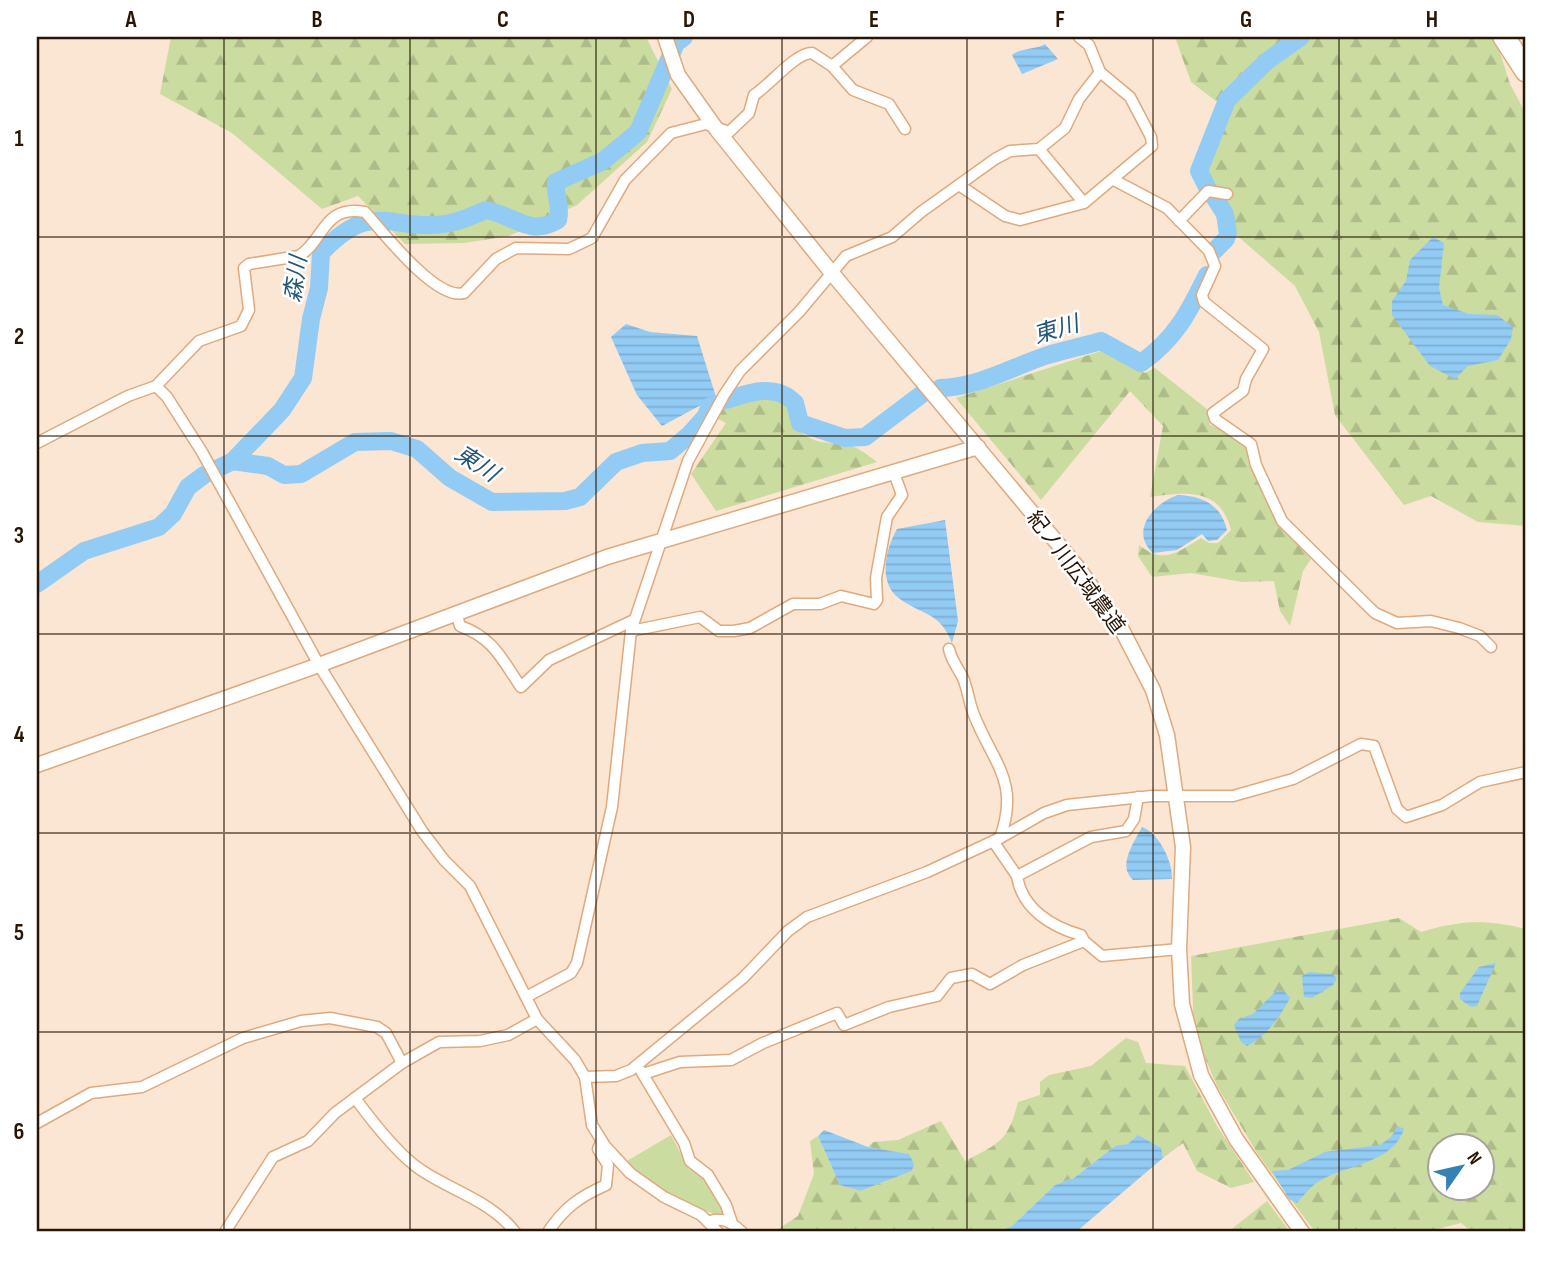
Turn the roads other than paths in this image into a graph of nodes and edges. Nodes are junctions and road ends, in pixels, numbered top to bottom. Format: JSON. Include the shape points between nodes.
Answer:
{"nodes":[{"id":1,"x":665,"y":37,"type":"edge"},
{"id":2,"x":867,"y":37,"type":"edge"},
{"id":3,"x":1079,"y":37,"type":"edge"},
{"id":4,"x":1504,"y":37,"type":"edge"},
{"id":5,"x":832,"y":66,"type":"junction"},
{"id":6,"x":1526,"y":71,"type":"edge"},
{"id":7,"x":1100,"y":72,"type":"junction"},
{"id":8,"x":905,"y":129,"type":"dead end"},
{"id":9,"x":717,"y":131,"type":"junction"},
{"id":10,"x":1039,"y":149,"type":"junction"},
{"id":11,"x":1114,"y":180,"type":"junction"},
{"id":12,"x":959,"y":185,"type":"junction"},
{"id":13,"x":1227,"y":194,"type":"dead end"},
{"id":14,"x":1084,"y":203,"type":"junction"},
{"id":15,"x":1179,"y":221,"type":"junction"},
{"id":16,"x":831,"y":272,"type":"junction"},
{"id":17,"x":156,"y":386,"type":"junction"},
{"id":18,"x":37,"y":443,"type":"edge"},
{"id":19,"x":978,"y":447,"type":"junction"},
{"id":20,"x":894,"y":473,"type":"junction"},
{"id":21,"x":660,"y":541,"type":"junction"},
{"id":22,"x":456,"y":612,"type":"junction"},
{"id":23,"x":633,"y":625,"type":"junction"},
{"id":24,"x":1492,"y":647,"type":"dead end"},
{"id":25,"x":949,"y":649,"type":"dead end"},
{"id":26,"x":320,"y":665,"type":"junction"},
{"id":27,"x":37,"y":765,"type":"edge"},
{"id":28,"x":1526,"y":772,"type":"edge"},
{"id":29,"x":1138,"y":797,"type":"junction"},
{"id":30,"x":1177,"y":797,"type":"junction"},
{"id":31,"x":996,"y":840,"type":"junction"},
{"id":32,"x":1017,"y":876,"type":"junction"},
{"id":33,"x":1084,"y":942,"type":"junction"},
{"id":34,"x":1180,"y":949,"type":"junction"},
{"id":35,"x":526,"y":997,"type":"junction"},
{"id":36,"x":537,"y":1020,"type":"junction"},
{"id":37,"x":402,"y":1063,"type":"junction"},
{"id":38,"x":640,"y":1070,"type":"junction"},
{"id":39,"x":585,"y":1077,"type":"junction"},
{"id":40,"x":355,"y":1098,"type":"junction"},
{"id":41,"x":37,"y":1123,"type":"edge"},
{"id":42,"x":602,"y":1141,"type":"junction"},
{"id":43,"x":709,"y":1222,"type":"junction"},
{"id":44,"x":732,"y":1223,"type":"junction"},
{"id":45,"x":225,"y":1232,"type":"edge"},
{"id":46,"x":515,"y":1232,"type":"edge"},
{"id":47,"x":548,"y":1232,"type":"edge"},
{"id":48,"x":718,"y":1232,"type":"edge"},
{"id":49,"x":742,"y":1232,"type":"edge"},
{"id":50,"x":1302,"y":1232,"type":"edge"}],
"edges":[{"from":1,"to":9,"type":"street","name":"紀ノ川広域農道","via":[[678,75]]},
{"from":2,"to":5,"type":"street"},
{"from":3,"to":7,"type":"street","via":[[1088,45]]},
{"from":4,"to":6,"type":"highway"},
{"from":5,"to":8,"type":"street","via":[[853,90],[889,104]]},
{"from":5,"to":9,"type":"street","via":[[812,53],[804,54],[751,98],[749,113],[729,132]]},
{"from":7,"to":10,"type":"street","via":[[1065,128]]},
{"from":7,"to":11,"type":"street","via":[[1130,97],[1153,142]]},
{"from":9,"to":16,"type":"street","name":"紀ノ川広域農道"},
{"from":9,"to":17,"type":"street","via":[[706,124],[663,139],[617,191],[592,238],[569,248],[516,248],[496,259],[459,295],[433,282],[365,212],[355,210],[326,221],[299,256],[244,268],[246,320],[199,341]]},
{"from":10,"to":12,"type":"street","via":[[1010,151]]},
{"from":10,"to":14,"type":"street"},
{"from":11,"to":14,"type":"street"},
{"from":11,"to":15,"type":"street","via":[[1160,202]]},
{"from":12,"to":14,"type":"street","via":[[1015,220]]},
{"from":12,"to":16,"type":"street","via":[[902,231],[846,256]]},
{"from":13,"to":15,"type":"street","via":[[1208,191]]},
{"from":15,"to":24,"type":"street","via":[[1213,258],[1215,266],[1202,295],[1204,302],[1263,349],[1243,391],[1213,413],[1251,444],[1282,521],[1346,588],[1384,619],[1431,621],[1459,628],[1480,636]]},
{"from":16,"to":19,"type":"street","name":"紀ノ川広域農道"},
{"from":16,"to":21,"type":"street","via":[[724,395],[688,461]]},
{"from":17,"to":18,"type":"street"},
{"from":17,"to":26,"type":"street","via":[[211,471]]},
{"from":19,"to":20,"type":"street"},
{"from":19,"to":30,"type":"street","name":"紀ノ川広域農道","via":[[1079,569],[1122,630],[1153,690],[1167,735]]},
{"from":20,"to":21,"type":"street"},
{"from":20,"to":23,"type":"street","via":[[902,495],[887,517],[874,604],[841,596],[820,604],[793,604],[750,628],[734,631],[719,631],[700,617]]},
{"from":21,"to":22,"type":"street"},
{"from":21,"to":23,"type":"street"},
{"from":22,"to":23,"type":"street","via":[[460,626],[477,632],[499,650],[521,687],[549,660]]},
{"from":22,"to":26,"type":"street"},
{"from":23,"to":35,"type":"street","via":[[612,807],[577,963],[570,973]]},
{"from":25,"to":31,"type":"street","via":[[973,713],[1002,766],[1008,811]]},
{"from":26,"to":27,"type":"street"},
{"from":26,"to":35,"type":"street","via":[[422,831],[470,886]]},
{"from":28,"to":30,"type":"street","via":[[1480,782],[1442,805],[1406,817],[1397,809],[1374,746],[1361,744],[1293,779],[1233,796]]},
{"from":29,"to":30,"type":"street"},
{"from":29,"to":31,"type":"street","via":[[1067,805]]},
{"from":29,"to":32,"type":"street","via":[[1134,819],[1126,831],[1091,837]]},
{"from":30,"to":34,"type":"street","name":"紀ノ川広域農道","via":[[1183,848]]},
{"from":31,"to":32,"type":"street"},
{"from":31,"to":38,"type":"street","via":[[928,872],[807,917]]},
{"from":32,"to":33,"type":"street","via":[[1019,890],[1040,915],[1061,929],[1082,935]]},
{"from":33,"to":34,"type":"street","via":[[1102,956]]},
{"from":33,"to":38,"type":"street","via":[[1023,965],[990,984],[972,974],[951,978],[937,996],[890,1007],[844,1026],[837,1013],[731,1060],[680,1062]]},
{"from":34,"to":50,"type":"street","name":"紀ノ川広域農道","via":[[1182,1004],[1200,1075],[1236,1139]]},
{"from":35,"to":36,"type":"street"},
{"from":36,"to":37,"type":"street","via":[[508,1035],[439,1042]]},
{"from":36,"to":39,"type":"street","via":[[576,1060]]},
{"from":37,"to":40,"type":"street"},
{"from":37,"to":41,"type":"street","via":[[386,1032],[377,1027],[330,1018],[301,1021],[243,1038],[142,1087],[91,1093]]},
{"from":38,"to":39,"type":"street"},
{"from":38,"to":44,"type":"street","via":[[691,1161],[708,1175]]},
{"from":39,"to":42,"type":"street","via":[[592,1125]]},
{"from":40,"to":45,"type":"street","via":[[308,1141],[273,1157]]},
{"from":40,"to":46,"type":"street","via":[[418,1169],[492,1207]]},
{"from":42,"to":43,"type":"street","via":[[630,1173]]},
{"from":42,"to":47,"type":"street","via":[[598,1149],[608,1165],[606,1185],[562,1210]]},
{"from":43,"to":44,"type":"street"},
{"from":43,"to":48,"type":"street"},
{"from":44,"to":49,"type":"street"}]}
